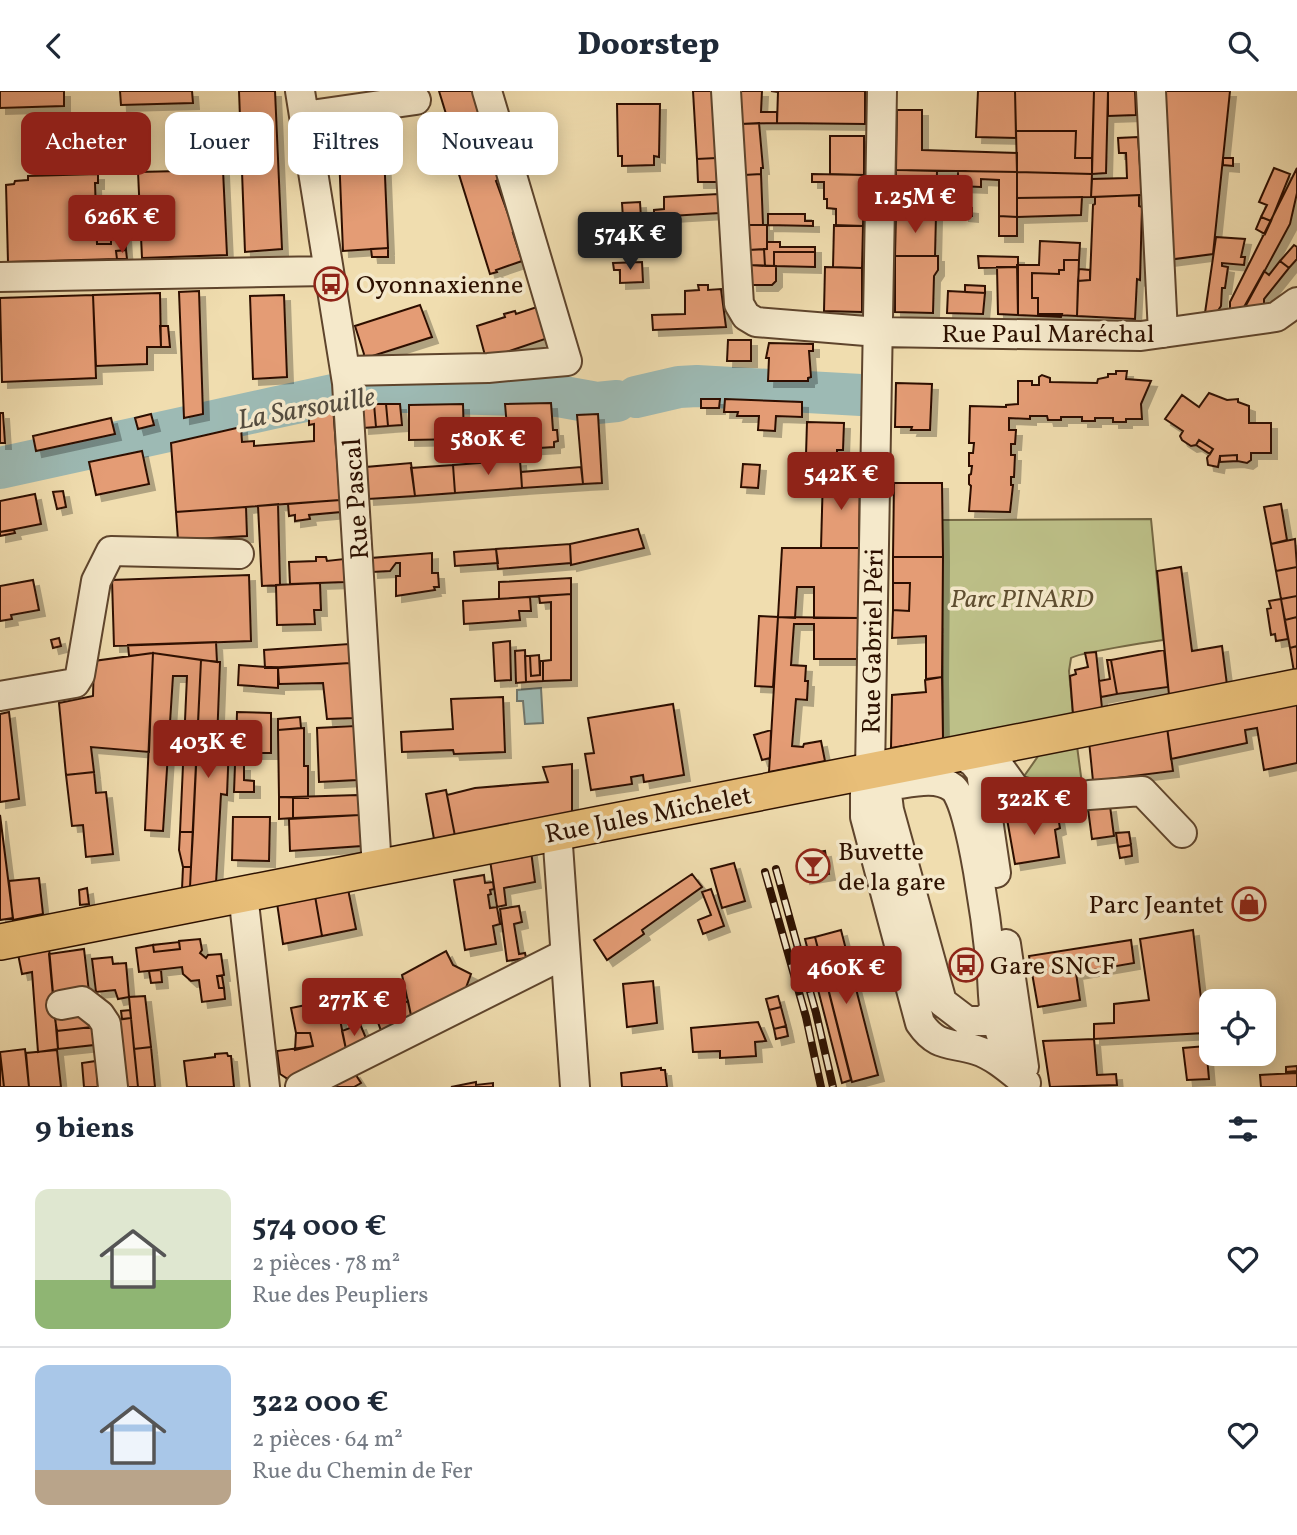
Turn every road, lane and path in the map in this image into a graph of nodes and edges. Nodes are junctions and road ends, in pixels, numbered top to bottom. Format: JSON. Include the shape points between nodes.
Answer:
{"nodes":[{"id":1,"x":488,"y":91,"type":"edge"},
{"id":2,"x":726,"y":91,"type":"edge"},
{"id":3,"x":882,"y":91,"type":"edge"},
{"id":4,"x":1151,"y":91,"type":"edge"},
{"id":5,"x":416,"y":100,"type":"dead end"},
{"id":6,"x":302,"y":103,"type":"edge"},
{"id":7,"x":328,"y":271,"type":"junction"},
{"id":8,"x":0,"y":277,"type":"edge"},
{"id":9,"x":1297,"y":303,"type":"edge"},
{"id":10,"x":877,"y":332,"type":"junction"},
{"id":11,"x":1163,"y":333,"type":"junction"},
{"id":12,"x":347,"y":387,"type":"junction"},
{"id":13,"x":239,"y":554,"type":"dead end"},
{"id":14,"x":1297,"y":687,"type":"edge"},
{"id":15,"x":0,"y":697,"type":"edge"},
{"id":16,"x":971,"y":763,"type":"junction"},
{"id":17,"x":878,"y":779,"type":"junction"},
{"id":18,"x":557,"y":831,"type":"junction"},
{"id":19,"x":1182,"y":833,"type":"dead end"},
{"id":20,"x":377,"y":868,"type":"junction"},
{"id":21,"x":243,"y":894,"type":"junction"},
{"id":22,"x":0,"y":942,"type":"edge"},
{"id":23,"x":565,"y":954,"type":"junction"},
{"id":24,"x":61,"y":1005,"type":"dead end"},
{"id":25,"x":994,"y":1011,"type":"junction"},
{"id":26,"x":1019,"y":1033,"type":"junction"},
{"id":27,"x":1026,"y":1085,"type":"edge"},
{"id":28,"x":113,"y":1087,"type":"edge"},
{"id":29,"x":265,"y":1087,"type":"edge"},
{"id":30,"x":300,"y":1087,"type":"edge"},
{"id":31,"x":575,"y":1087,"type":"edge"}],
"edges":[{"from":1,"to":12,"type":"street","via":[[567,361]]},
{"from":2,"to":10,"type":"street","name":"Rue Paul Maréchal","via":[[739,304],[746,316],[756,322]]},
{"from":3,"to":10,"type":"street","name":"Rue Gabriel Péri"},
{"from":4,"to":11,"type":"street"},
{"from":5,"to":6,"type":"street"},
{"from":6,"to":7,"type":"street","name":"Rue Pascal"},
{"from":7,"to":8,"type":"street"},
{"from":7,"to":12,"type":"street","name":"Rue Pascal"},
{"from":9,"to":11,"type":"street","name":"Rue Paul Maréchal","via":[[1276,317]]},
{"from":10,"to":11,"type":"street","name":"Rue Paul Maréchal"},
{"from":10,"to":17,"type":"street","name":"Rue Gabriel Péri"},
{"from":12,"to":20,"type":"street","name":"Rue Pascal"},
{"from":13,"to":15,"type":"street","via":[[111,551],[96,581],[75,683]]},
{"from":14,"to":16,"type":"main road","name":"Rue Jules Michelet"},
{"from":16,"to":17,"type":"main road","name":"Rue Jules Michelet"},
{"from":16,"to":19,"type":"street","via":[[998,765],[1016,790],[1054,800],[1142,791]]},
{"from":16,"to":26,"type":"street"},
{"from":17,"to":18,"type":"main road","name":"Rue Jules Michelet"},
{"from":17,"to":25,"type":"street","via":[[942,1002],[967,1021],[984,1021]]},
{"from":17,"to":25,"type":"street","via":[[938,780],[955,789],[964,807],[985,921]]},
{"from":17,"to":27,"type":"street","via":[[865,790],[865,817],[920,1023],[937,1042],[978,1050]]},
{"from":18,"to":20,"type":"main road","name":"Rue Jules Michelet"},
{"from":18,"to":23,"type":"street"},
{"from":20,"to":21,"type":"main road","name":"Rue Jules Michelet"},
{"from":21,"to":22,"type":"main road","name":"Rue Jules Michelet"},
{"from":21,"to":29,"type":"street"},
{"from":23,"to":30,"type":"street"},
{"from":23,"to":31,"type":"street"},
{"from":24,"to":28,"type":"street","via":[[82,1001],[106,1024]]},
{"from":25,"to":26,"type":"street"},
{"from":25,"to":27,"type":"street","via":[[1001,1039]]},
{"from":26,"to":27,"type":"street"}]}
